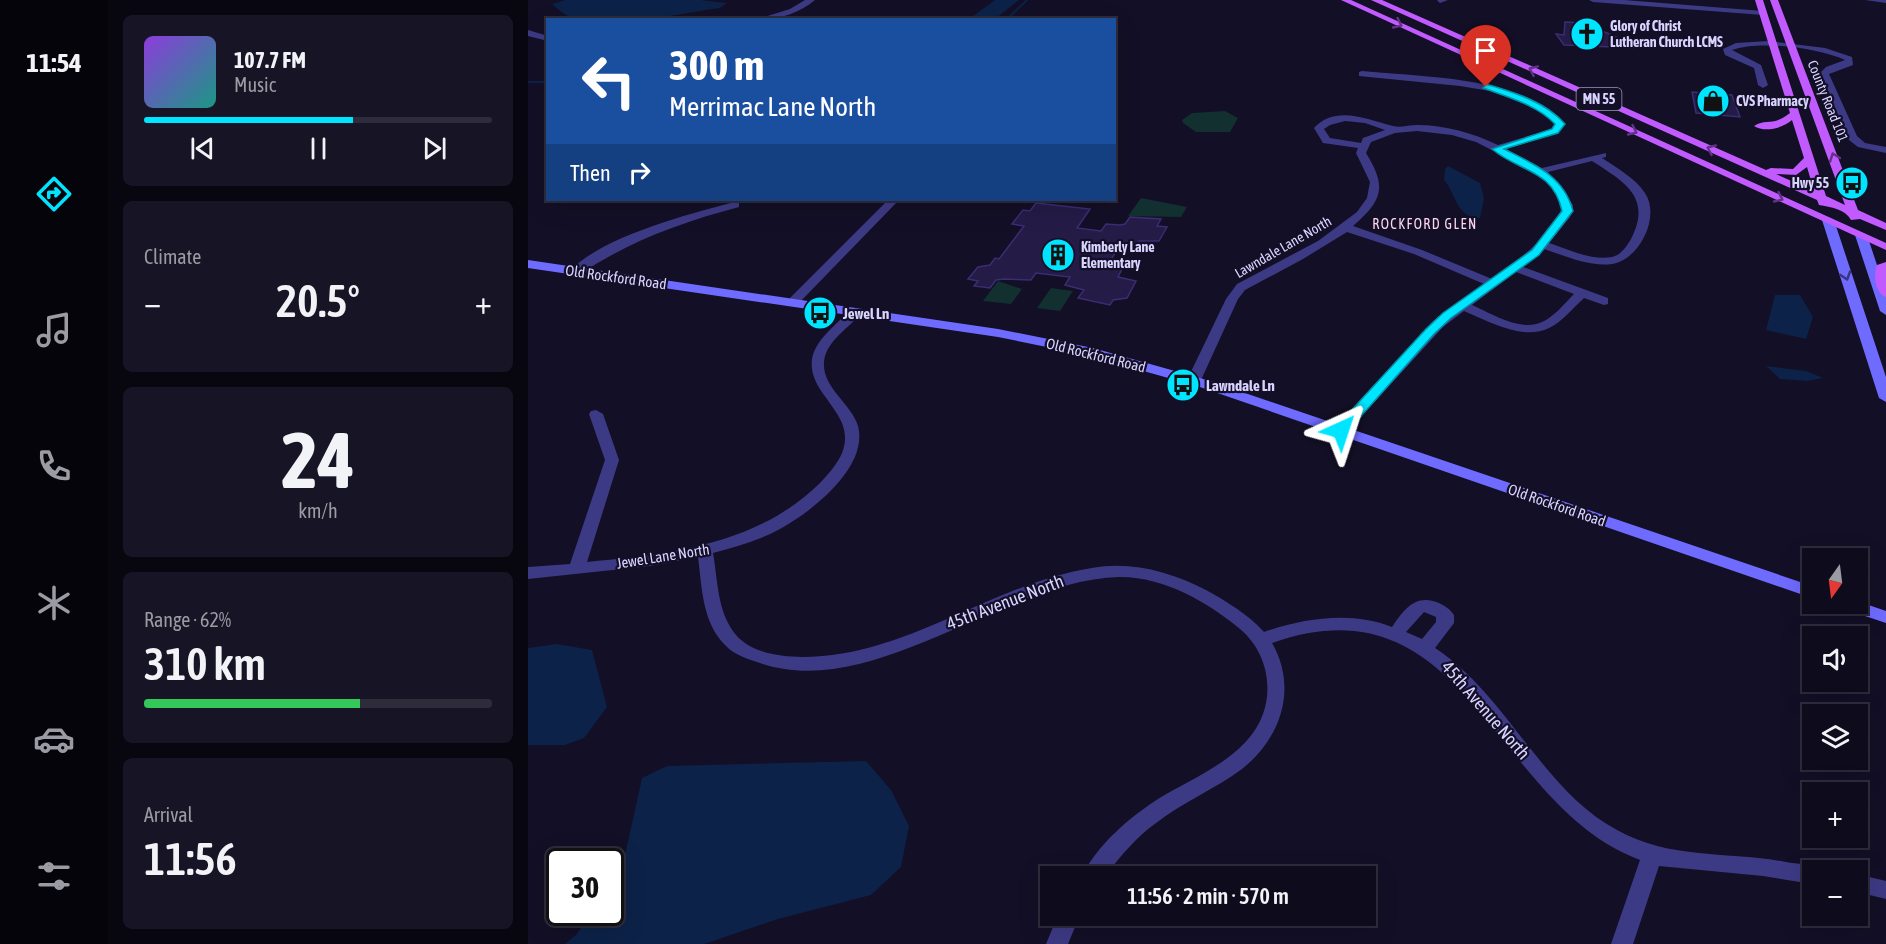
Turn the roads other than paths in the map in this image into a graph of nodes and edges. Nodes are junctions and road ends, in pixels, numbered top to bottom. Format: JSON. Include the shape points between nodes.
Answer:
{"nodes":[{"id":1,"x":811,"y":0,"type":"edge"},
{"id":2,"x":1345,"y":0,"type":"edge"},
{"id":3,"x":1375,"y":0,"type":"edge"},
{"id":4,"x":1593,"y":0,"type":"edge"},
{"id":5,"x":1759,"y":0,"type":"edge"},
{"id":6,"x":1774,"y":0,"type":"edge"},
{"id":7,"x":1869,"y":0,"type":"edge"},
{"id":8,"x":1886,"y":1,"type":"edge"},
{"id":9,"x":1763,"y":13,"type":"junction"},
{"id":10,"x":767,"y":18,"type":"edge"},
{"id":11,"x":528,"y":33,"type":"edge"},
{"id":12,"x":546,"y":38,"type":"edge"},
{"id":13,"x":1773,"y":45,"type":"junction"},
{"id":14,"x":1791,"y":47,"type":"junction"},
{"id":15,"x":1362,"y":74,"type":"dead end"},
{"id":16,"x":1764,"y":85,"type":"dead end"},
{"id":17,"x":1795,"y":113,"type":"junction"},
{"id":18,"x":1759,"y":126,"type":"dead end"},
{"id":19,"x":1393,"y":130,"type":"junction"},
{"id":20,"x":1363,"y":146,"type":"junction"},
{"id":21,"x":1496,"y":149,"type":"junction"},
{"id":22,"x":1886,"y":150,"type":"edge"},
{"id":23,"x":1810,"y":158,"type":"junction"},
{"id":24,"x":1743,"y":163,"type":"junction"},
{"id":25,"x":1541,"y":171,"type":"junction"},
{"id":26,"x":1822,"y":199,"type":"junction"},
{"id":27,"x":893,"y":201,"type":"edge"},
{"id":28,"x":735,"y":205,"type":"dead end"},
{"id":29,"x":1854,"y":212,"type":"junction"},
{"id":30,"x":1828,"y":220,"type":"junction"},
{"id":31,"x":1886,"y":227,"type":"edge"},
{"id":32,"x":1347,"y":228,"type":"junction"},
{"id":33,"x":1861,"y":235,"type":"junction"},
{"id":34,"x":1542,"y":245,"type":"junction"},
{"id":35,"x":1886,"y":247,"type":"edge"},
{"id":36,"x":528,"y":264,"type":"edge"},
{"id":37,"x":1886,"y":266,"type":"edge"},
{"id":38,"x":1515,"y":268,"type":"junction"},
{"id":39,"x":576,"y":271,"type":"junction"},
{"id":40,"x":1492,"y":284,"type":"junction"},
{"id":41,"x":1886,"y":293,"type":"edge"},
{"id":42,"x":1581,"y":294,"type":"junction"},
{"id":43,"x":1604,"y":301,"type":"dead end"},
{"id":44,"x":793,"y":302,"type":"junction"},
{"id":45,"x":1462,"y":305,"type":"junction"},
{"id":46,"x":1886,"y":311,"type":"edge"},
{"id":47,"x":856,"y":312,"type":"junction"},
{"id":48,"x":1194,"y":380,"type":"junction"},
{"id":49,"x":1886,"y":398,"type":"edge"},
{"id":50,"x":596,"y":414,"type":"dead end"},
{"id":51,"x":1341,"y":430,"type":"junction"},
{"id":52,"x":705,"y":550,"type":"junction"},
{"id":53,"x":577,"y":568,"type":"junction"},
{"id":54,"x":528,"y":573,"type":"edge"},
{"id":55,"x":1802,"y":589,"type":"edge"},
{"id":56,"x":1868,"y":611,"type":"edge"},
{"id":57,"x":1886,"y":617,"type":"edge"},
{"id":58,"x":1396,"y":634,"type":"junction"},
{"id":59,"x":1260,"y":640,"type":"junction"},
{"id":60,"x":1425,"y":648,"type":"junction"},
{"id":61,"x":1652,"y":855,"type":"junction"},
{"id":62,"x":1100,"y":866,"type":"edge"},
{"id":63,"x":1802,"y":873,"type":"edge"},
{"id":64,"x":1868,"y":886,"type":"edge"},
{"id":65,"x":1886,"y":890,"type":"edge"},
{"id":66,"x":1064,"y":926,"type":"edge"},
{"id":67,"x":1057,"y":944,"type":"edge"},
{"id":68,"x":1622,"y":944,"type":"edge"}],
"edges":[{"from":1,"to":10,"type":"street","via":[[793,11]]},
{"from":2,"to":30,"type":"main road","number":"MN 55","one_way":true},
{"from":24,"to":3,"type":"main road","number":"MN 55","one_way":true},
{"from":4,"to":9,"type":"street"},
{"from":5,"to":9,"type":"main road"},
{"from":6,"to":14,"type":"main road","name":"County Road 101"},
{"from":7,"to":8,"type":"street"},
{"from":9,"to":13,"type":"main road"},
{"from":11,"to":12,"type":"street"},
{"from":13,"to":14,"type":"street","name":"County Road 101"},
{"from":13,"to":16,"type":"street","name":"County Road 101","via":[[1737,44],[1727,49],[1758,67]]},
{"from":13,"to":17,"type":"main road"},
{"from":14,"to":22,"type":"street","name":"County Road 101","via":[[1834,52],[1849,59],[1847,65],[1824,73],[1853,138],[1862,145]]},
{"from":29,"to":14,"type":"main road","name":"County Road 101","one_way":true},
{"from":15,"to":21,"type":"street","via":[[1496,89],[1551,114],[1560,124],[1555,131]]},
{"from":17,"to":18,"type":"main road","via":[[1781,125]]},
{"from":17,"to":23,"type":"main road"},
{"from":19,"to":20,"type":"street","via":[[1376,135]]},
{"from":19,"to":20,"type":"street","via":[[1372,121],[1353,119],[1324,123],[1319,128],[1327,141]]},
{"from":19,"to":21,"type":"street","via":[[1453,132]]},
{"from":20,"to":32,"type":"street","name":"Lawndale Lane North","via":[[1361,153],[1375,183],[1374,193],[1363,215]]},
{"from":21,"to":25,"type":"street"},
{"from":23,"to":24,"type":"main road","via":[[1801,169],[1790,173]]},
{"from":23,"to":26,"type":"main road"},
{"from":24,"to":26,"type":"main road","number":"MN 55"},
{"from":25,"to":34,"type":"street","via":[[1568,205],[1564,217]]},
{"from":25,"to":34,"type":"street","via":[[1599,156],[1642,197],[1644,207],[1640,232],[1624,257],[1612,261]]},
{"from":26,"to":29,"type":"main road","number":"MN 55"},
{"from":26,"to":30,"type":"main road"},
{"from":27,"to":44,"type":"street"},
{"from":28,"to":39,"type":"street","via":[[637,234]]},
{"from":29,"to":31,"type":"main road","number":"MN 55"},
{"from":29,"to":33,"type":"main road","name":"County Road 101"},
{"from":30,"to":33,"type":"main road","number":"MN 55"},
{"from":30,"to":49,"type":"street","one_way":true},
{"from":32,"to":40,"type":"street","via":[[1418,252]]},
{"from":32,"to":48,"type":"street","name":"Lawndale Lane North","via":[[1241,287]]},
{"from":33,"to":35,"type":"main road","number":"MN 55"},
{"from":33,"to":46,"type":"street"},
{"from":34,"to":38,"type":"street"},
{"from":36,"to":39,"type":"street","name":"Old Rockford Road"},
{"from":37,"to":41,"type":"main road","via":[[1881,268],[1880,277]]},
{"from":38,"to":40,"type":"street"},
{"from":38,"to":42,"type":"street"},
{"from":39,"to":44,"type":"street","name":"Old Rockford Road"},
{"from":40,"to":45,"type":"street"},
{"from":42,"to":43,"type":"street"},
{"from":42,"to":45,"type":"street","via":[[1541,327],[1525,329]]},
{"from":44,"to":47,"type":"street","name":"Old Rockford Road"},
{"from":45,"to":51,"type":"street","via":[[1430,332]]},
{"from":47,"to":48,"type":"street","name":"Old Rockford Road","via":[[1044,341]]},
{"from":47,"to":52,"type":"street","name":"Jewel Lane North","via":[[822,348],[817,361],[822,385],[849,422],[850,452],[841,468],[808,504],[783,520],[755,534]]},
{"from":48,"to":51,"type":"street","name":"Old Rockford Road"},
{"from":50,"to":53,"type":"street","via":[[612,460]]},
{"from":51,"to":55,"type":"street","name":"Old Rockford Road"},
{"from":52,"to":53,"type":"street","name":"Jewel Lane North"},
{"from":52,"to":59,"type":"street","name":"45th Avenue North","via":[[720,626],[731,640],[771,660],[824,664],[862,656],[1047,583],[1098,571],[1125,570],[1174,581],[1230,612]]},
{"from":53,"to":54,"type":"street","name":"Jewel Lane North"},
{"from":56,"to":57,"type":"street"},
{"from":58,"to":59,"type":"street","name":"45th Avenue North","via":[[1331,624],[1301,627]]},
{"from":58,"to":60,"type":"street","name":"45th Avenue North"},
{"from":58,"to":60,"type":"street","via":[[1414,609],[1423,604],[1435,606],[1445,615],[1445,623]]},
{"from":59,"to":62,"type":"street","via":[[1270,657],[1277,685],[1273,714],[1263,732],[1231,766],[1148,817]]},
{"from":60,"to":61,"type":"street","name":"45th Avenue North","via":[[1463,679],[1578,812],[1607,835]]},
{"from":61,"to":63,"type":"street","name":"45th Avenue North"},
{"from":61,"to":68,"type":"street"},
{"from":64,"to":65,"type":"street"},
{"from":66,"to":67,"type":"street"}]}
